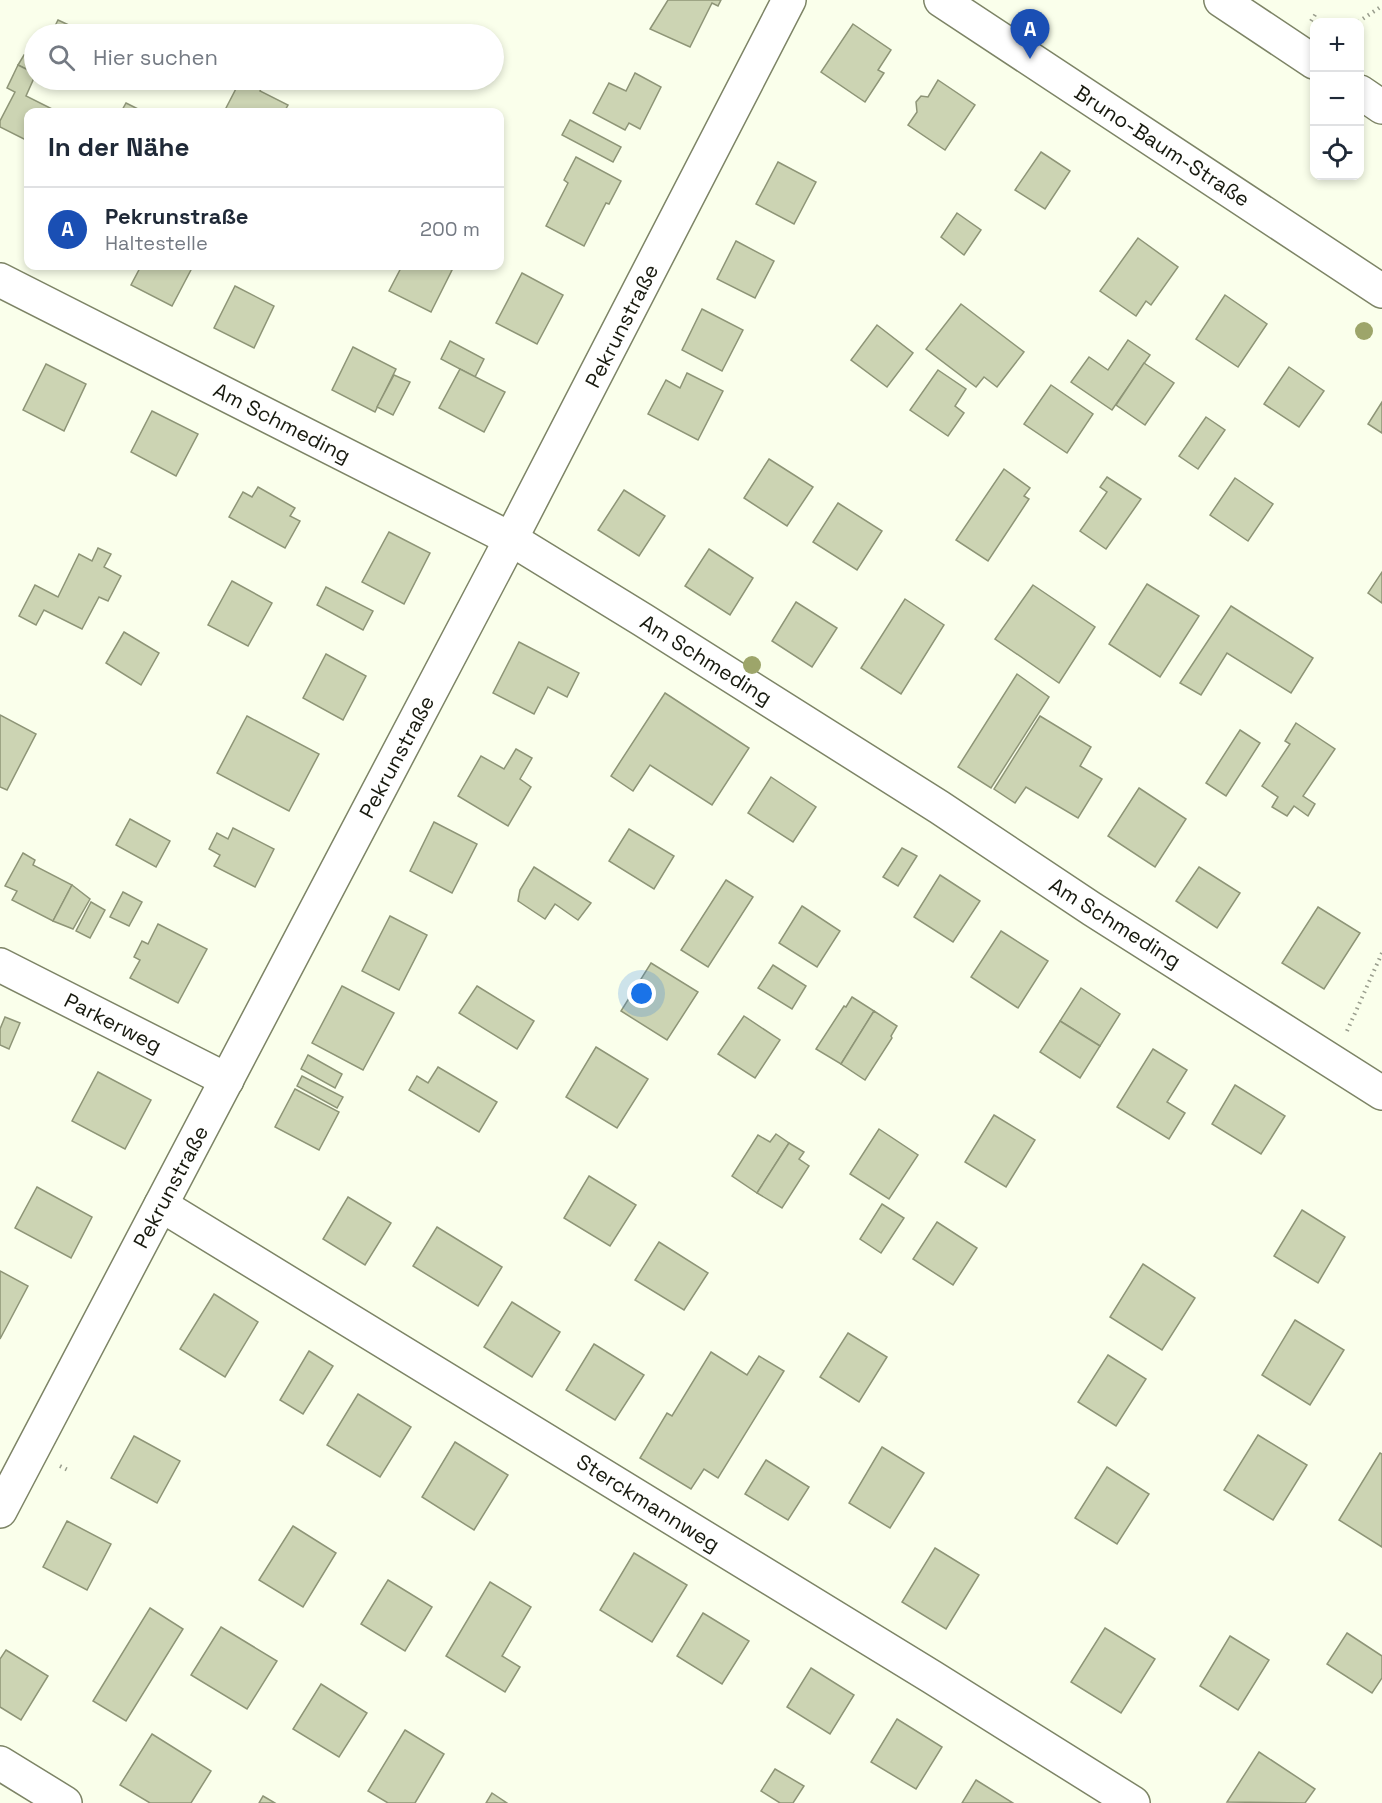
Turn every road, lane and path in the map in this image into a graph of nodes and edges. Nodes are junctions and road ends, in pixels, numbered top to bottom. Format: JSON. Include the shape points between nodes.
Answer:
{"nodes":[{"id":1,"x":789,"y":0,"type":"edge"},
{"id":2,"x":941,"y":0,"type":"edge"},
{"id":3,"x":1221,"y":0,"type":"edge"},
{"id":4,"x":1382,"y":6,"type":"edge"},
{"id":5,"x":1364,"y":18,"type":"edge"},
{"id":6,"x":1310,"y":59,"type":"edge"},
{"id":7,"x":1364,"y":95,"type":"edge"},
{"id":8,"x":1382,"y":107,"type":"edge"},
{"id":9,"x":0,"y":280,"type":"edge"},
{"id":10,"x":1382,"y":291,"type":"edge"},
{"id":11,"x":511,"y":539,"type":"junction"},
{"id":12,"x":1382,"y":952,"type":"edge"},
{"id":13,"x":0,"y":965,"type":"edge"},
{"id":14,"x":1333,"y":1062,"type":"junction"},
{"id":15,"x":227,"y":1080,"type":"junction"},
{"id":16,"x":1382,"y":1093,"type":"edge"},
{"id":17,"x":162,"y":1205,"type":"junction"},
{"id":18,"x":0,"y":1511,"type":"edge"},
{"id":19,"x":0,"y":1763,"type":"edge"},
{"id":20,"x":65,"y":1803,"type":"edge"},
{"id":21,"x":1133,"y":1803,"type":"edge"}],
"edges":[{"from":1,"to":11,"type":"street","name":"Pekrunstraße"},
{"from":2,"to":10,"type":"street","name":"Bruno-Baum-Straße"},
{"from":3,"to":6,"type":"street"},
{"from":4,"to":5,"type":"path"},
{"from":7,"to":8,"type":"street"},
{"from":9,"to":11,"type":"street","name":"Am Schmeding"},
{"from":11,"to":14,"type":"street","name":"Am Schmeding","via":[[939,807]]},
{"from":11,"to":15,"type":"street","name":"Pekrunstraße"},
{"from":12,"to":14,"type":"path"},
{"from":13,"to":15,"type":"street","name":"Parkerweg"},
{"from":14,"to":16,"type":"street","name":"Am Schmeding"},
{"from":15,"to":17,"type":"street","name":"Pekrunstraße"},
{"from":17,"to":18,"type":"street","name":"Pekrunstraße"},
{"from":17,"to":21,"type":"street","name":"Sterckmannweg"},
{"from":19,"to":20,"type":"street"}]}
